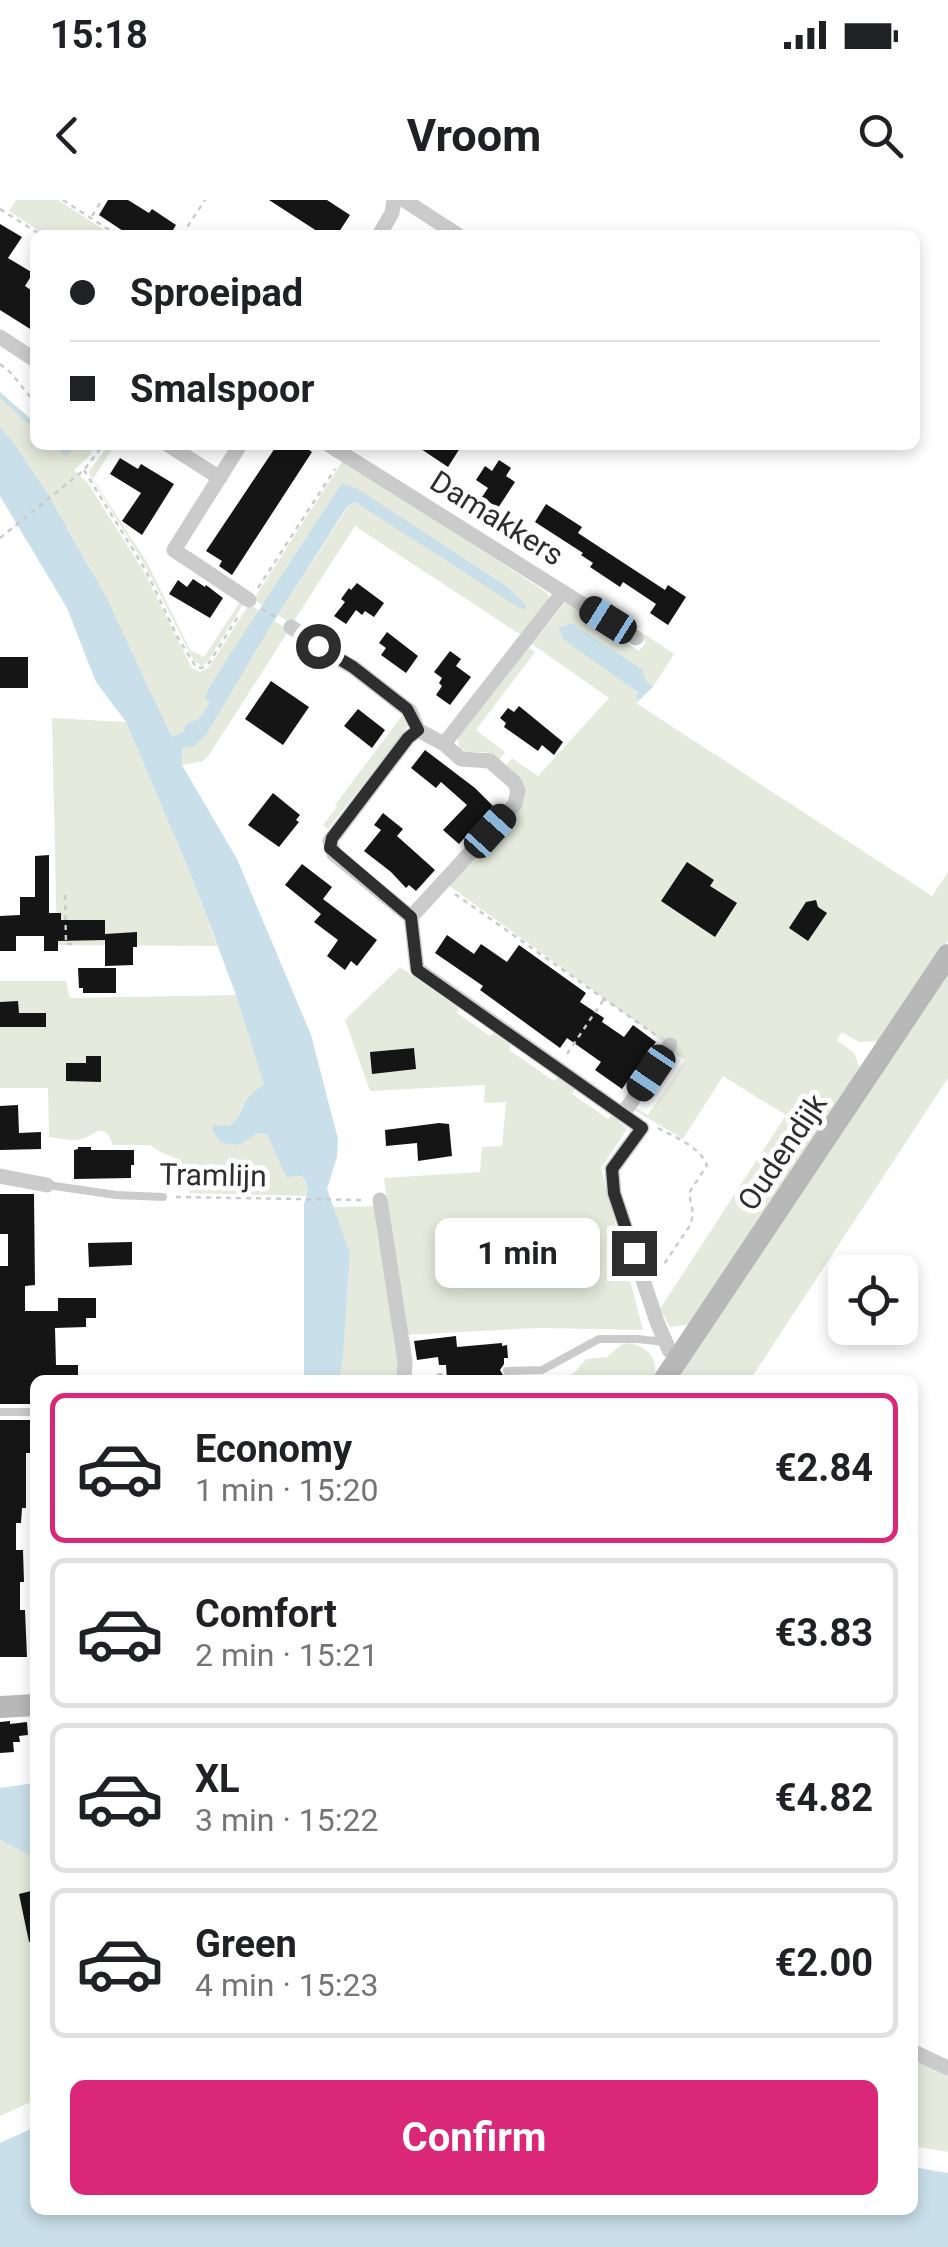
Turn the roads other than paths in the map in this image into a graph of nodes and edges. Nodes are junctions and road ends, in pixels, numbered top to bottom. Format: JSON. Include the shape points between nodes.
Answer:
{"nodes":[{"id":1,"x":394,"y":200,"type":"edge"},
{"id":2,"x":404,"y":200,"type":"edge"},
{"id":3,"x":382,"y":230,"type":"edge"},
{"id":4,"x":450,"y":230,"type":"edge"},
{"id":5,"x":0,"y":337,"type":"edge"},
{"id":6,"x":30,"y":357,"type":"edge"},
{"id":7,"x":176,"y":450,"type":"edge"},
{"id":8,"x":237,"y":450,"type":"edge"},
{"id":9,"x":337,"y":450,"type":"edge"},
{"id":10,"x":220,"y":478,"type":"junction"},
{"id":11,"x":562,"y":592,"type":"junction"},
{"id":12,"x":250,"y":601,"type":"road end"},
{"id":13,"x":290,"y":627,"type":"road end"},
{"id":14,"x":636,"y":638,"type":"dead end"},
{"id":15,"x":418,"y":730,"type":"junction"},
{"id":16,"x":444,"y":744,"type":"junction"},
{"id":17,"x":411,"y":917,"type":"junction"},
{"id":18,"x":948,"y":955,"type":"edge"},
{"id":19,"x":670,"y":1045,"type":"road end"},
{"id":20,"x":623,"y":1114,"type":"junction"},
{"id":21,"x":0,"y":1176,"type":"edge"},
{"id":22,"x":47,"y":1184,"type":"joint"},
{"id":23,"x":163,"y":1196,"type":"road end"},
{"id":24,"x":380,"y":1200,"type":"road end"},
{"id":25,"x":672,"y":1350,"type":"junction"},
{"id":26,"x":507,"y":1371,"type":"dead end"},
{"id":27,"x":405,"y":1375,"type":"edge"},
{"id":28,"x":665,"y":1375,"type":"edge"},
{"id":29,"x":0,"y":1412,"type":"edge"},
{"id":30,"x":30,"y":1412,"type":"edge"},
{"id":31,"x":30,"y":1705,"type":"edge"},
{"id":32,"x":0,"y":1707,"type":"edge"},
{"id":33,"x":918,"y":2054,"type":"edge"},
{"id":34,"x":948,"y":2068,"type":"edge"}],
"edges":[{"from":1,"to":3,"type":"street"},
{"from":2,"to":4,"type":"street"},
{"from":5,"to":6,"type":"street"},
{"from":7,"to":10,"type":"street"},
{"from":8,"to":10,"type":"street"},
{"from":9,"to":11,"type":"street","name":"Damakkers"},
{"from":10,"to":12,"type":"street","via":[[174,550]]},
{"from":11,"to":14,"type":"street","name":"Damakkers"},
{"from":11,"to":16,"type":"street"},
{"from":13,"to":15,"type":"street","via":[[407,709]]},
{"from":15,"to":16,"type":"street"},
{"from":15,"to":17,"type":"street","via":[[330,841],[334,854]]},
{"from":16,"to":17,"type":"street","via":[[461,759],[490,761],[518,790],[514,804]]},
{"from":17,"to":20,"type":"street","via":[[417,970]]},
{"from":18,"to":25,"type":"street","name":"Oudendijk"},
{"from":19,"to":20,"type":"street"},
{"from":20,"to":25,"type":"street","via":[[642,1128],[612,1169],[614,1193]]},
{"from":21,"to":22,"type":"street"},
{"from":22,"to":23,"type":"lane","name":"Tramlijn"},
{"from":24,"to":27,"type":"street"},
{"from":25,"to":26,"type":"lane","via":[[637,1339],[599,1339],[542,1370]]},
{"from":25,"to":28,"type":"street","name":"Oudendijk"},
{"from":29,"to":30,"type":"lane"},
{"from":31,"to":32,"type":"street"},
{"from":33,"to":34,"type":"street"}]}
